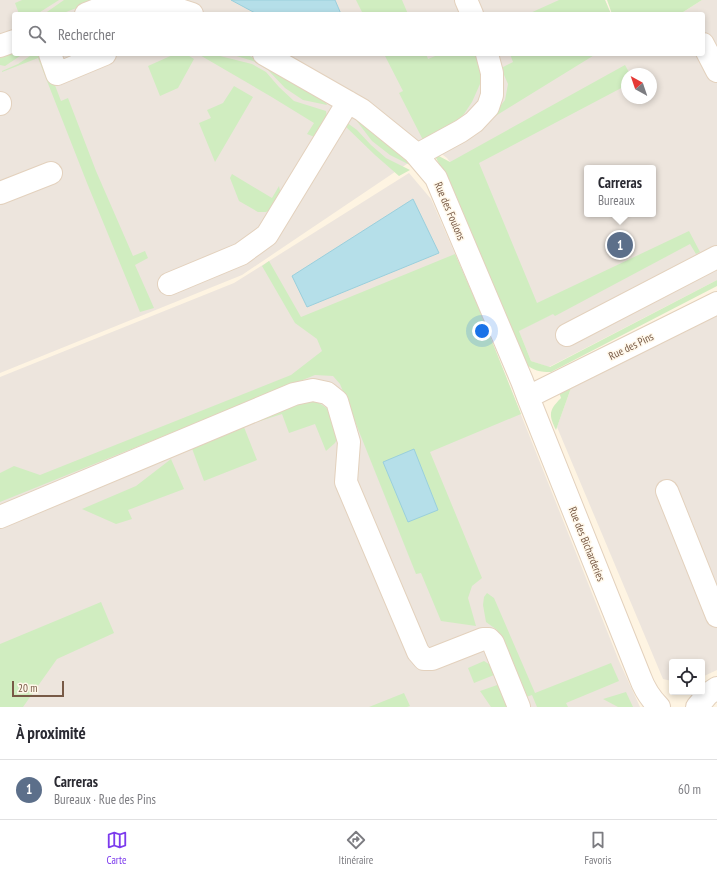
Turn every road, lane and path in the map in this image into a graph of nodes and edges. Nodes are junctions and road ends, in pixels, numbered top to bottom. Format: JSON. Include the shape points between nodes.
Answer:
{"nodes":[{"id":1,"x":466,"y":0,"type":"edge"},
{"id":2,"x":158,"y":2,"type":"edge"},
{"id":3,"x":91,"y":12,"type":"edge"},
{"id":4,"x":186,"y":12,"type":"edge"},
{"id":5,"x":471,"y":12,"type":"edge"},
{"id":6,"x":12,"y":42,"type":"edge"},
{"id":7,"x":0,"y":46,"type":"edge"},
{"id":8,"x":705,"y":48,"type":"edge"},
{"id":9,"x":51,"y":56,"type":"edge"},
{"id":10,"x":100,"y":56,"type":"edge"},
{"id":11,"x":268,"y":56,"type":"edge"},
{"id":12,"x":488,"y":56,"type":"edge"},
{"id":13,"x":717,"y":71,"type":"edge"},
{"id":14,"x":348,"y":102,"type":"junction"},
{"id":15,"x":417,"y":155,"type":"junction"},
{"id":16,"x":51,"y":173,"type":"dead end"},
{"id":17,"x":0,"y":193,"type":"edge"},
{"id":18,"x":717,"y":257,"type":"edge"},
{"id":19,"x":169,"y":284,"type":"dead end"},
{"id":20,"x":717,"y":303,"type":"edge"},
{"id":21,"x":567,"y":335,"type":"dead end"},
{"id":22,"x":536,"y":393,"type":"junction"},
{"id":23,"x":667,"y":491,"type":"dead end"},
{"id":24,"x":0,"y":517,"type":"edge"},
{"id":25,"x":717,"y":616,"type":"edge"},
{"id":26,"x":717,"y":688,"type":"edge"},
{"id":27,"x":519,"y":707,"type":"edge"},
{"id":28,"x":659,"y":707,"type":"edge"},
{"id":29,"x":697,"y":707,"type":"edge"}],
"edges":[{"from":1,"to":5,"type":"street"},
{"from":2,"to":3,"type":"street","via":[[114,3]]},
{"from":2,"to":4,"type":"street"},
{"from":6,"to":7,"type":"street"},
{"from":8,"to":13,"type":"street"},
{"from":9,"to":10,"type":"street","via":[[57,74]]},
{"from":11,"to":14,"type":"street","name":"Rue des Foulons"},
{"from":12,"to":15,"type":"street","via":[[492,73],[492,95],[488,107],[461,131]]},
{"from":14,"to":15,"type":"street","name":"Rue des Foulons","via":[[362,110]]},
{"from":14,"to":19,"type":"street","via":[[267,235],[241,254]]},
{"from":15,"to":22,"type":"street","name":"Rue des Foulons","via":[[436,178],[522,381]]},
{"from":16,"to":17,"type":"street"},
{"from":18,"to":21,"type":"street"},
{"from":20,"to":22,"type":"street","name":"Rue des Pins"},
{"from":22,"to":28,"type":"street","name":"Rue des Bicharderies","via":[[640,677],[646,691]]},
{"from":23,"to":25,"type":"street"},
{"from":24,"to":27,"type":"street","via":[[294,394],[313,390],[327,393],[337,401],[349,442],[346,482],[418,652],[424,659],[432,659],[490,639]]},
{"from":26,"to":29,"type":"street"}]}
